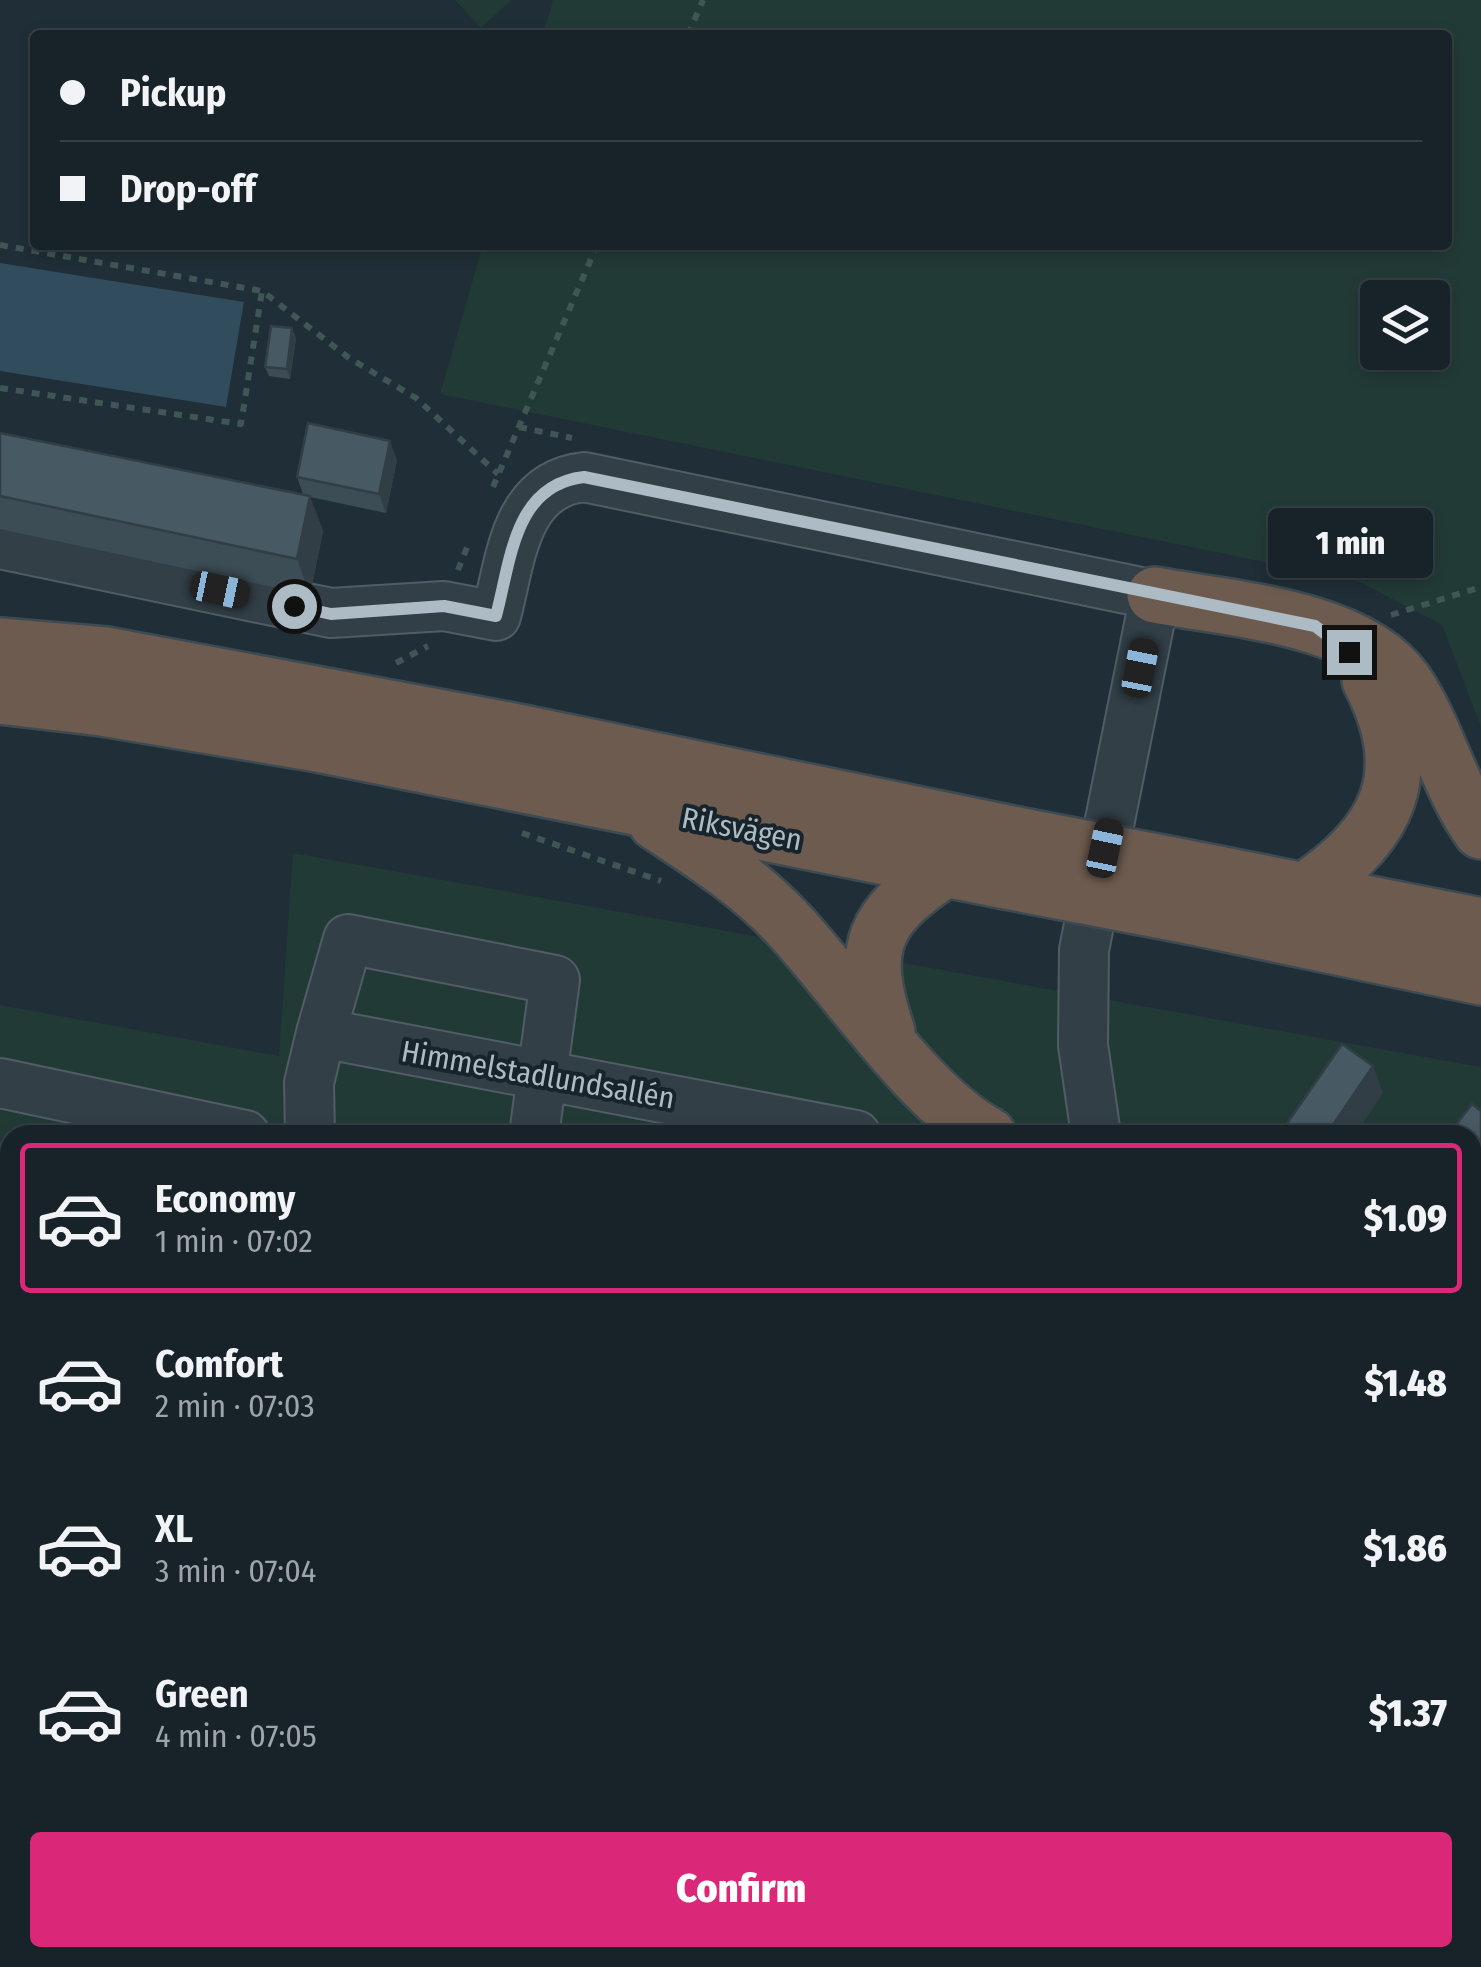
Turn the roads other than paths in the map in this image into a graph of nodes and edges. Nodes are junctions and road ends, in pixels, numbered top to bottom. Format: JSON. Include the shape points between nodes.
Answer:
{"nodes":[{"id":1,"x":0,"y":544,"type":"edge"},
{"id":2,"x":1155,"y":595,"type":"junction"},
{"id":3,"x":1315,"y":626,"type":"junction"},
{"id":4,"x":0,"y":646,"type":"edge"},
{"id":5,"x":0,"y":696,"type":"edge"},
{"id":6,"x":637,"y":809,"type":"junction"},
{"id":7,"x":1481,"y":831,"type":"edge"},
{"id":8,"x":1012,"y":858,"type":"junction"},
{"id":9,"x":947,"y":868,"type":"junction"},
{"id":10,"x":1306,"y":890,"type":"junction"},
{"id":11,"x":1198,"y":894,"type":"junction"},
{"id":12,"x":1481,"y":926,"type":"edge"},
{"id":13,"x":1481,"y":977,"type":"edge"},
{"id":14,"x":321,"y":1033,"type":"junction"},
{"id":15,"x":889,"y":1040,"type":"junction"},
{"id":16,"x":540,"y":1075,"type":"junction"},
{"id":17,"x":0,"y":1082,"type":"edge"},
{"id":18,"x":199,"y":1125,"type":"edge"},
{"id":19,"x":310,"y":1125,"type":"edge"},
{"id":20,"x":535,"y":1125,"type":"edge"},
{"id":21,"x":803,"y":1125,"type":"edge"},
{"id":22,"x":974,"y":1125,"type":"edge"},
{"id":23,"x":1095,"y":1125,"type":"edge"}],
"edges":[{"from":1,"to":2,"type":"street","via":[[331,614],[444,606],[496,616],[532,500],[563,480],[584,477]]},
{"from":2,"to":3,"type":"highway"},
{"from":2,"to":23,"type":"street","via":[[1084,950],[1083,1045]]},
{"from":3,"to":7,"type":"highway","via":[[1348,637],[1403,680],[1458,798]]},
{"from":3,"to":10,"type":"highway","via":[[1369,678],[1395,744],[1392,786],[1368,840]]},
{"from":4,"to":8,"type":"highway","name":"Riksvägen","via":[[106,654],[513,731]]},
{"from":5,"to":6,"type":"highway","name":"Riksvägen","via":[[318,744]]},
{"from":6,"to":9,"type":"highway","name":"Riksvägen"},
{"from":6,"to":15,"type":"highway","via":[[755,892]]},
{"from":8,"to":9,"type":"highway","name":"Riksvägen"},
{"from":8,"to":11,"type":"highway","name":"Riksvägen","bridge":true},
{"from":9,"to":15,"type":"highway","via":[[891,908],[873,943],[872,974]]},
{"from":10,"to":11,"type":"highway","name":"Riksvägen"},
{"from":10,"to":12,"type":"highway","name":"Riksvägen"},
{"from":11,"to":13,"type":"highway","name":"Riksvägen"},
{"from":14,"to":16,"type":"street","name":"Himmelstadlundsallén"},
{"from":14,"to":16,"type":"street","via":[[348,938],[554,980]]},
{"from":14,"to":19,"type":"street","via":[[308,1084]]},
{"from":15,"to":22,"type":"highway"},
{"from":16,"to":20,"type":"street"},
{"from":16,"to":21,"type":"street","name":"Himmelstadlundsallén"},
{"from":17,"to":18,"type":"street"}]}
